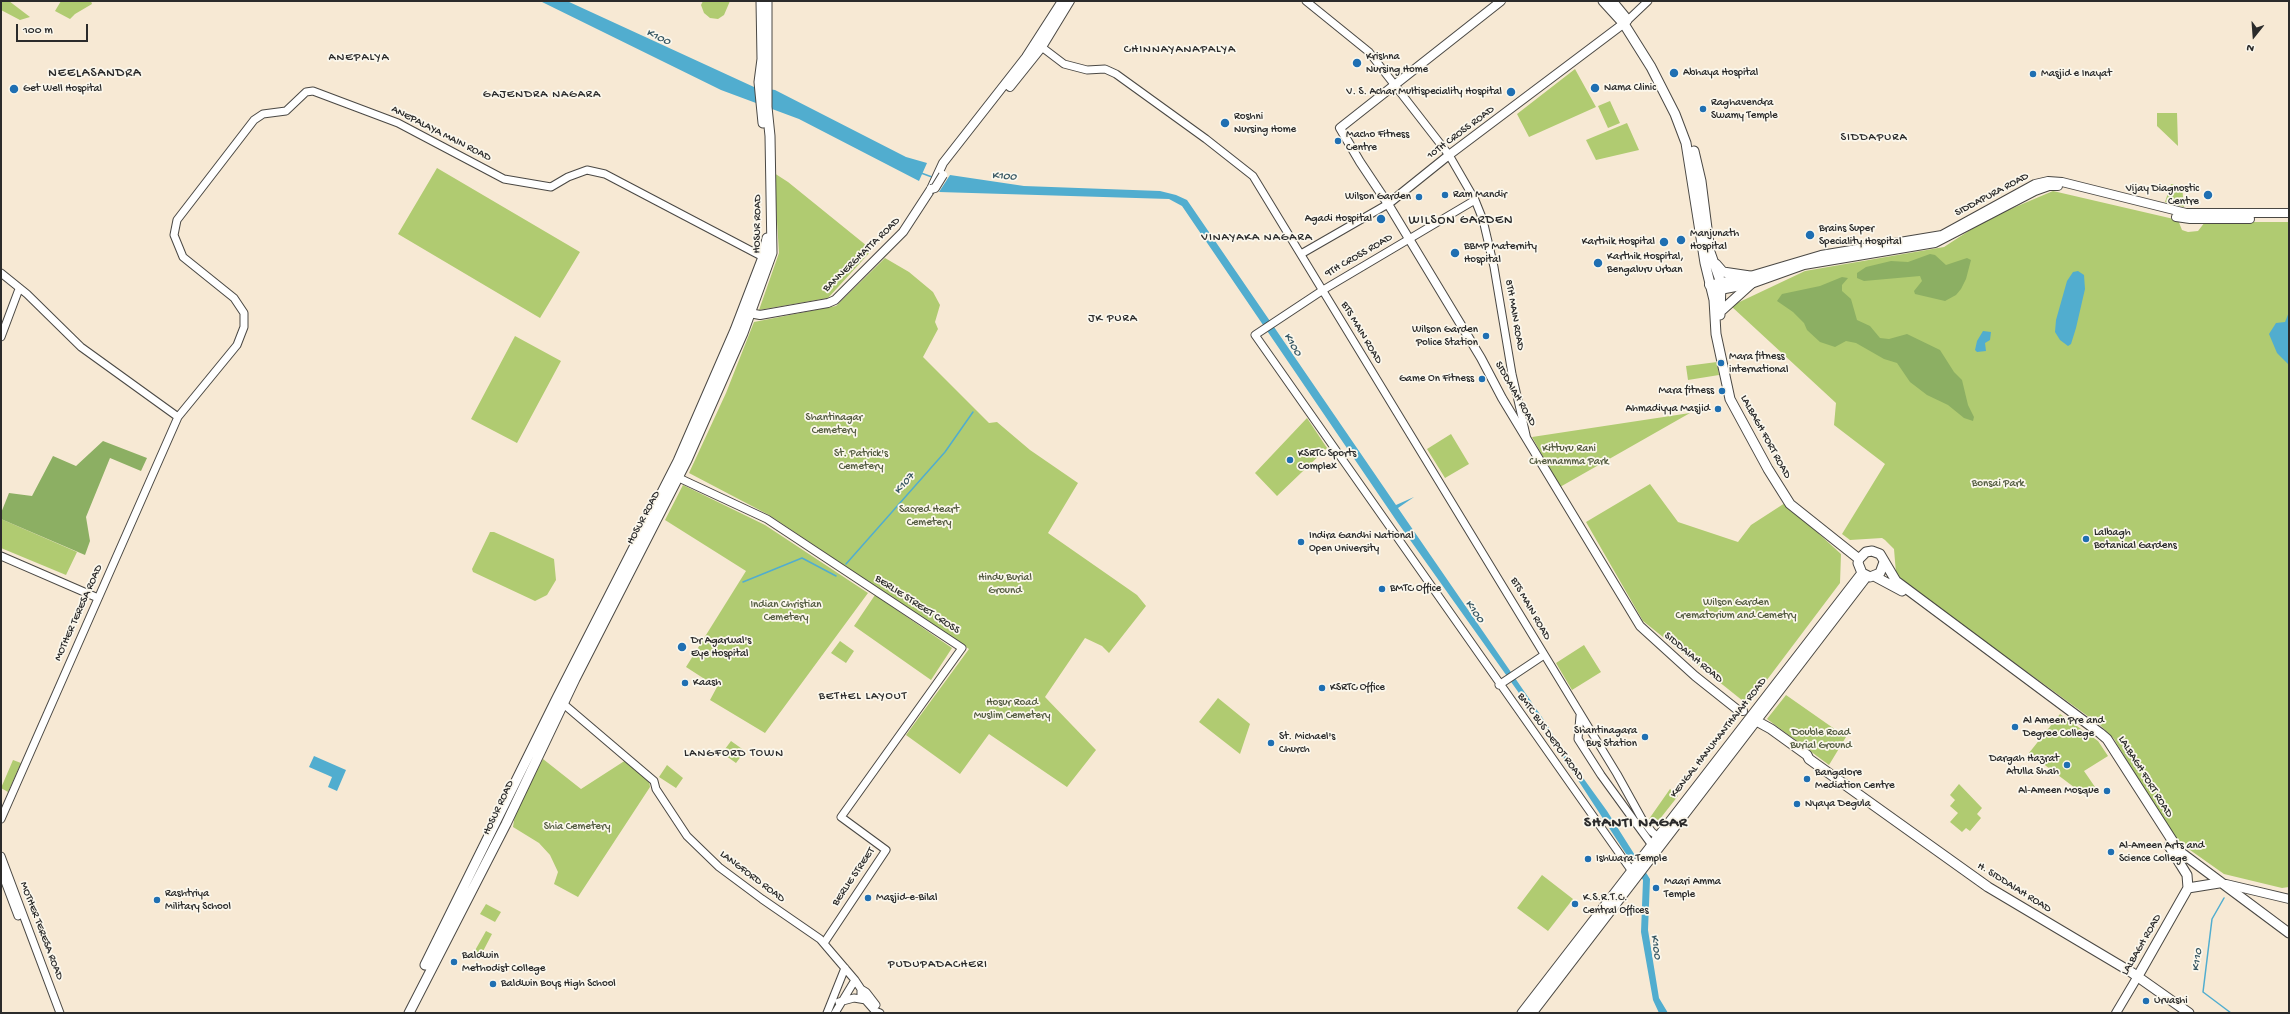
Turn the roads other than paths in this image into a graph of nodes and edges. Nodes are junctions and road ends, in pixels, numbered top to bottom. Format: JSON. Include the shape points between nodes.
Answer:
{"nodes":[{"id":1,"x":760,"y":1,"type":"edge"},
{"id":2,"x":767,"y":1,"type":"edge"},
{"id":3,"x":1062,"y":1,"type":"edge"},
{"id":4,"x":1070,"y":1,"type":"edge"},
{"id":5,"x":1306,"y":1,"type":"edge"},
{"id":6,"x":1501,"y":1,"type":"edge"},
{"id":7,"x":1603,"y":1,"type":"edge"},
{"id":8,"x":1612,"y":1,"type":"edge"},
{"id":9,"x":1648,"y":1,"type":"edge"},
{"id":10,"x":1626,"y":22,"type":"junction"},
{"id":11,"x":1039,"y":45,"type":"junction"},
{"id":12,"x":1393,"y":85,"type":"junction"},
{"id":13,"x":1449,"y":154,"type":"junction"},
{"id":14,"x":1475,"y":200,"type":"junction"},
{"id":15,"x":1388,"y":204,"type":"junction"},
{"id":16,"x":2289,"y":213,"type":"edge"},
{"id":17,"x":2289,"y":218,"type":"edge"},
{"id":18,"x":1409,"y":240,"type":"junction"},
{"id":19,"x":1710,"y":252,"type":"junction"},
{"id":20,"x":1301,"y":254,"type":"junction"},
{"id":21,"x":763,"y":257,"type":"junction"},
{"id":22,"x":1,"y":273,"type":"edge"},
{"id":23,"x":1750,"y":280,"type":"junction"},
{"id":24,"x":1721,"y":287,"type":"junction"},
{"id":25,"x":1710,"y":288,"type":"junction"},
{"id":26,"x":19,"y":289,"type":"junction"},
{"id":27,"x":1323,"y":290,"type":"junction"},
{"id":28,"x":1720,"y":312,"type":"junction"},
{"id":29,"x":746,"y":313,"type":"junction"},
{"id":30,"x":1255,"y":335,"type":"joint"},
{"id":31,"x":1,"y":337,"type":"edge"},
{"id":32,"x":178,"y":417,"type":"junction"},
{"id":33,"x":1526,"y":435,"type":"junction"},
{"id":34,"x":679,"y":478,"type":"junction"},
{"id":35,"x":1,"y":556,"type":"edge"},
{"id":36,"x":1861,"y":557,"type":"junction"},
{"id":37,"x":1884,"y":562,"type":"junction"},
{"id":38,"x":1868,"y":575,"type":"junction"},
{"id":39,"x":98,"y":598,"type":"junction"},
{"id":40,"x":1544,"y":655,"type":"junction"},
{"id":41,"x":1499,"y":685,"type":"junction"},
{"id":42,"x":560,"y":701,"type":"junction"},
{"id":43,"x":1580,"y":716,"type":"junction"},
{"id":44,"x":1754,"y":719,"type":"junction"},
{"id":45,"x":841,"y":817,"type":"joint"},
{"id":46,"x":1,"y":819,"type":"edge"},
{"id":47,"x":1660,"y":840,"type":"junction"},
{"id":48,"x":1654,"y":848,"type":"junction"},
{"id":49,"x":1,"y":856,"type":"edge"},
{"id":50,"x":1637,"y":868,"type":"junction"},
{"id":51,"x":1,"y":871,"type":"edge"},
{"id":52,"x":2219,"y":883,"type":"junction"},
{"id":53,"x":2188,"y":888,"type":"junction"},
{"id":54,"x":2289,"y":899,"type":"edge"},
{"id":55,"x":2289,"y":933,"type":"edge"},
{"id":56,"x":824,"y":943,"type":"junction"},
{"id":57,"x":846,"y":968,"type":"junction"},
{"id":58,"x":2138,"y":976,"type":"junction"},
{"id":59,"x":854,"y":980,"type":"junction"},
{"id":60,"x":861,"y":990,"type":"junction"},
{"id":61,"x":832,"y":998,"type":"junction"},
{"id":62,"x":866,"y":1000,"type":"junction"},
{"id":63,"x":840,"y":1002,"type":"junction"},
{"id":64,"x":55,"y":1013,"type":"edge"},
{"id":65,"x":60,"y":1013,"type":"edge"},
{"id":66,"x":404,"y":1013,"type":"edge"},
{"id":67,"x":409,"y":1013,"type":"edge"},
{"id":68,"x":827,"y":1013,"type":"edge"},
{"id":69,"x":835,"y":1013,"type":"edge"},
{"id":70,"x":880,"y":1013,"type":"edge"},
{"id":71,"x":1522,"y":1013,"type":"edge"},
{"id":72,"x":1532,"y":1013,"type":"edge"},
{"id":73,"x":2116,"y":1013,"type":"edge"},
{"id":74,"x":2188,"y":1013,"type":"edge"}],
"edges":[{"from":1,"to":21,"type":"main road","name":"HOSUR ROAD","via":[[760,106],[765,134],[768,215],[767,243]]},
{"from":2,"to":29,"type":"main road","name":"HOSUR ROAD","via":[[767,107],[772,252]]},
{"from":3,"to":11,"type":"main road"},
{"from":4,"to":11,"type":"main road","name":"BANNERGHATTA ROAD"},
{"from":5,"to":12,"type":"street","name":"8TH MAIN ROAD","via":[[1366,50]]},
{"from":6,"to":12,"type":"main road"},
{"from":7,"to":10,"type":"main road"},
{"from":8,"to":10,"type":"main road"},
{"from":9,"to":10,"type":"street"},
{"from":10,"to":13,"type":"main road","name":"10TH CROSS ROAD"},
{"from":10,"to":19,"type":"main road","via":[[1668,86],[1690,136],[1701,181]]},
{"from":10,"to":25,"type":"main road","name":"LALBAGH FORT ROAD","via":[[1662,89],[1686,143]]},
{"from":11,"to":20,"type":"street","name":"BTS MAIN ROAD","via":[[1064,64],[1087,70],[1105,69],[1116,74],[1253,176]]},
{"from":11,"to":29,"type":"main road","name":"BANNERGHATTA ROAD","bridge":true,"via":[[942,173],[903,232],[835,300],[760,315]]},
{"from":12,"to":13,"type":"street","name":"8TH MAIN ROAD"},
{"from":12,"to":15,"type":"main road","name":"SIDDAIAH ROAD","via":[[1340,128]]},
{"from":13,"to":14,"type":"street","name":"8TH MAIN ROAD"},
{"from":13,"to":15,"type":"main road","name":"10TH CROSS ROAD"},
{"from":14,"to":18,"type":"street","name":"9TH CROSS ROAD"},
{"from":14,"to":33,"type":"street","name":"8TH MAIN ROAD","via":[[1483,220],[1494,267],[1512,374]]},
{"from":15,"to":18,"type":"main road","name":"SIDDAIAH ROAD"},
{"from":15,"to":20,"type":"street","name":"10TH CROSS ROAD"},
{"from":16,"to":23,"type":"main road","name":"SIDDAPURA ROAD","via":[[2186,213],[2062,182],[2048,181],[2035,184],[1942,235],[1821,255]]},
{"from":17,"to":23,"type":"main road","name":"SIDDAPURA ROAD","via":[[2187,219],[2060,186],[2049,186],[1935,243],[1804,265]]},
{"from":18,"to":27,"type":"street","name":"9TH CROSS ROAD"},
{"from":18,"to":33,"type":"main road","name":"SIDDAIAH ROAD"},
{"from":19,"to":23,"type":"main road","via":[[1723,272]]},
{"from":19,"to":24,"type":"main road"},
{"from":20,"to":27,"type":"street","name":"BTS MAIN ROAD"},
{"from":21,"to":29,"type":"main road","name":"HOSUR ROAD"},
{"from":21,"to":32,"type":"street","name":"ANEPALAYA MAIN ROAD","via":[[605,174],[587,170],[551,187],[504,179],[398,123],[314,91],[306,92],[286,112],[262,114],[254,120],[177,220],[174,235],[183,257],[234,298],[244,314],[244,327],[237,345]]},
{"from":22,"to":26,"type":"street"},
{"from":23,"to":24,"type":"main road"},
{"from":23,"to":28,"type":"main road"},
{"from":24,"to":25,"type":"main road"},
{"from":24,"to":28,"type":"main road","name":"LALBAGH FORT ROAD"},
{"from":25,"to":36,"type":"main road","name":"LALBAGH FORT ROAD","via":[[1728,394],[1768,469],[1790,504]]},
{"from":26,"to":31,"type":"street"},
{"from":26,"to":32,"type":"street","via":[[81,347]]},
{"from":27,"to":30,"type":"street","name":"9TH CROSS ROAD"},
{"from":27,"to":40,"type":"street","name":"BTS MAIN ROAD"},
{"from":28,"to":36,"type":"main road","name":"LALBAGH FORT ROAD","via":[[1721,334],[1734,394],[1783,484],[1800,505]]},
{"from":29,"to":34,"type":"main road","name":"HOSUR ROAD","via":[[716,398]]},
{"from":29,"to":42,"type":"main road","name":"HOSUR ROAD","via":[[678,461]]},
{"from":30,"to":41,"type":"street","name":"BMTC BUS DEPOT ROAD"},
{"from":32,"to":39,"type":"street","name":"MOTHER TERESA ROAD"},
{"from":33,"to":44,"type":"main road","name":"SIDDAIAH ROAD","via":[[1640,626],[1695,676],[1739,711]]},
{"from":34,"to":42,"type":"main road","name":"HOSUR ROAD"},
{"from":34,"to":45,"type":"street","name":"BERLIE STREET CROSS","via":[[767,519],[962,648]]},
{"from":35,"to":39,"type":"street"},
{"from":36,"to":37,"type":"main road","via":[[1866,552],[1877,552]]},
{"from":36,"to":38,"type":"main road","via":[[1859,568]]},
{"from":37,"to":38,"type":"main road","via":[[1880,573]]},
{"from":37,"to":52,"type":"main road","name":"LALBAGH FORT ROAD","via":[[1896,581],[2036,683],[2107,739],[2179,851]]},
{"from":38,"to":44,"type":"main road","name":"KENGAL HANUMANTHAIAH ROAD"},
{"from":38,"to":53,"type":"main road","name":"LALBAGH FORT ROAD","via":[[1904,593],[2100,739],[2187,875]]},
{"from":39,"to":46,"type":"street","name":"MOTHER TERESA ROAD"},
{"from":40,"to":41,"type":"street"},
{"from":40,"to":43,"type":"street","name":"BTS MAIN ROAD"},
{"from":41,"to":50,"type":"street","name":"BMTC BUS DEPOT ROAD"},
{"from":42,"to":56,"type":"street","name":"LANGFORD ROAD","via":[[654,781],[656,789],[687,836],[716,864]]},
{"from":42,"to":66,"type":"main road","name":"HOSUR ROAD","via":[[416,983]]},
{"from":42,"to":67,"type":"main road","name":"HOSUR ROAD","via":[[506,824]]},
{"from":43,"to":47,"type":"street","name":"BTS MAIN ROAD","via":[[1642,819]]},
{"from":43,"to":48,"type":"street","via":[[1578,738]]},
{"from":44,"to":47,"type":"main road","name":"KENGAL HANUMANTHAIAH ROAD"},
{"from":44,"to":58,"type":"main road","name":"H. SIDDAIAH ROAD","via":[[1804,758],[1832,775],[1988,887]]},
{"from":45,"to":56,"type":"street","name":"BERLIE STREET","via":[[886,850]]},
{"from":47,"to":48,"type":"main road","name":"KENGAL HANUMANTHAIAH ROAD"},
{"from":48,"to":50,"type":"main road","name":"KENGAL HANUMANTHAIAH ROAD"},
{"from":49,"to":65,"type":"street","name":"MOTHER TERESA ROAD"},
{"from":50,"to":71,"type":"main road","name":"KENGAL HANUMANTHAIAH ROAD"},
{"from":50,"to":72,"type":"main road","name":"KENGAL HANUMANTHAIAH ROAD"},
{"from":51,"to":64,"type":"street","name":"MOTHER TERESA ROAD"},
{"from":52,"to":53,"type":"main road"},
{"from":52,"to":54,"type":"main road"},
{"from":52,"to":55,"type":"main road","name":"LALBAGH FORT ROAD"},
{"from":53,"to":58,"type":"main road","name":"LALBAGH ROAD"},
{"from":56,"to":57,"type":"street","name":"LANGFORD ROAD"},
{"from":57,"to":59,"type":"street","name":"LANGFORD ROAD"},
{"from":57,"to":61,"type":"street"},
{"from":58,"to":73,"type":"main road","name":"LALBAGH ROAD"},
{"from":58,"to":74,"type":"main road","name":"H. SIDDAIAH ROAD"},
{"from":59,"to":60,"type":"street","name":"LANGFORD ROAD"},
{"from":59,"to":63,"type":"street"},
{"from":60,"to":62,"type":"street","name":"LANGFORD ROAD","via":[[861,995]]},
{"from":60,"to":70,"type":"street","via":[[866,992]]},
{"from":61,"to":63,"type":"street"},
{"from":61,"to":68,"type":"street"},
{"from":62,"to":63,"type":"street","via":[[854,998]]},
{"from":62,"to":70,"type":"street","name":"LANGFORD ROAD"},
{"from":63,"to":69,"type":"street"}]}
